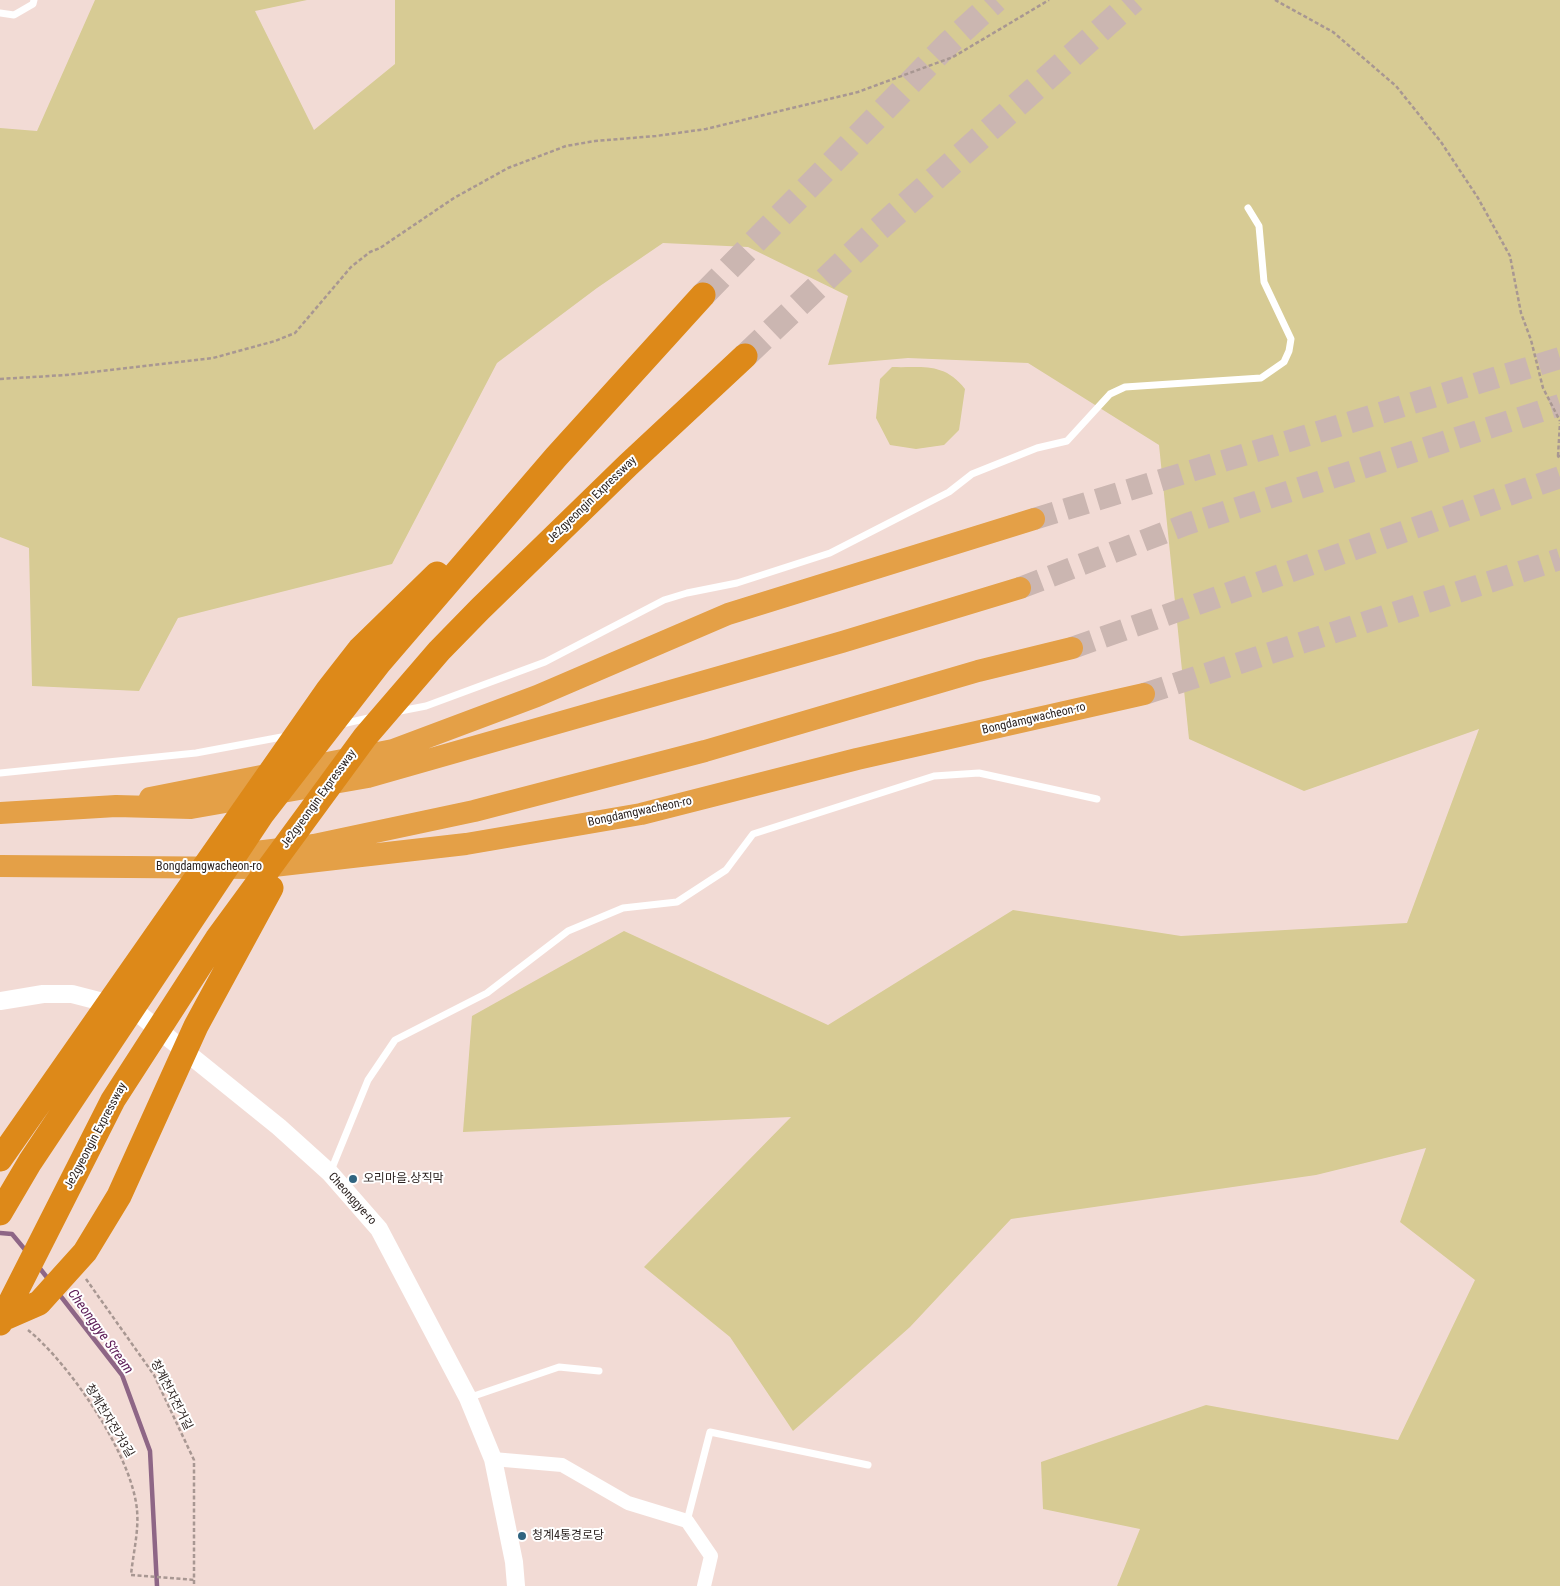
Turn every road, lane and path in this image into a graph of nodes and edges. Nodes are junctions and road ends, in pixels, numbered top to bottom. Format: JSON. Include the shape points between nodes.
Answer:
{"nodes":[{"id":1,"x":34,"y":0,"type":"edge"},
{"id":2,"x":1049,"y":0,"type":"edge"},
{"id":3,"x":1275,"y":0,"type":"edge"},
{"id":4,"x":0,"y":13,"type":"edge"},
{"id":5,"x":1248,"y":208,"type":"dead end"},
{"id":6,"x":703,"y":295,"type":"tunnel mouth"},
{"id":7,"x":745,"y":356,"type":"tunnel mouth"},
{"id":8,"x":0,"y":379,"type":"edge"},
{"id":9,"x":1560,"y":422,"type":"edge"},
{"id":10,"x":1559,"y":457,"type":"edge"},
{"id":11,"x":1034,"y":520,"type":"tunnel mouth"},
{"id":12,"x":1020,"y":588,"type":"tunnel mouth"},
{"id":13,"x":1072,"y":648,"type":"tunnel mouth"},
{"id":14,"x":370,"y":656,"type":"junction"},
{"id":15,"x":417,"y":678,"type":"junction"},
{"id":16,"x":1144,"y":694,"type":"tunnel mouth"},
{"id":17,"x":319,"y":729,"type":"dead end"},
{"id":18,"x":310,"y":731,"type":"dead end"},
{"id":19,"x":0,"y":773,"type":"edge"},
{"id":20,"x":1096,"y":799,"type":"dead end"},
{"id":21,"x":116,"y":806,"type":"junction"},
{"id":22,"x":0,"y":813,"type":"edge"},
{"id":23,"x":0,"y":866,"type":"edge"},
{"id":24,"x":126,"y":867,"type":"junction"},
{"id":25,"x":0,"y":1001,"type":"edge"},
{"id":26,"x":0,"y":1159,"type":"edge"},
{"id":27,"x":330,"y":1173,"type":"junction"},
{"id":28,"x":0,"y":1213,"type":"edge"},
{"id":29,"x":85,"y":1278,"type":"dead end"},
{"id":30,"x":8,"y":1323,"type":"edge"},
{"id":31,"x":598,"y":1371,"type":"dead end"},
{"id":32,"x":468,"y":1398,"type":"junction"},
{"id":33,"x":492,"y":1458,"type":"junction"},
{"id":34,"x":868,"y":1465,"type":"dead end"},
{"id":35,"x":687,"y":1521,"type":"junction"},
{"id":36,"x":195,"y":1580,"type":"junction"},
{"id":37,"x":194,"y":1586,"type":"edge"},
{"id":38,"x":516,"y":1586,"type":"edge"},
{"id":39,"x":704,"y":1586,"type":"edge"}],
"edges":[{"from":1,"to":4,"type":"lane","via":[[14,15]]},
{"from":2,"to":8,"type":"path","via":[[953,57],[858,92],[706,129],[566,146],[508,168],[370,252],[351,267],[295,332],[275,341],[212,358],[66,375]]},
{"from":3,"to":9,"type":"path","via":[[1333,32],[1396,86],[1478,198],[1510,256],[1521,313],[1543,388]]},
{"from":5,"to":17,"type":"lane","via":[[1259,226],[1264,282],[1291,339],[1284,362],[1261,378],[1125,387],[1110,394],[1067,441],[1037,448],[972,474],[949,492],[830,553],[737,583],[664,600],[546,662],[426,706]]},
{"from":6,"to":14,"type":"highway"},
{"from":7,"to":15,"type":"highway","name":"Je2gyeongin Expressway","via":[[480,610]]},
{"from":9,"to":10,"type":"path"},
{"from":11,"to":21,"type":"highway","via":[[728,614],[537,696],[393,750]]},
{"from":12,"to":21,"type":"highway","via":[[368,778],[191,808]]},
{"from":13,"to":24,"type":"highway","name":"Bongdamgwacheon-ro","via":[[969,673],[705,750],[474,811],[314,845]]},
{"from":14,"to":26,"type":"highway","via":[[328,690]]},
{"from":14,"to":28,"type":"highway","via":[[41,1146]]},
{"from":15,"to":30,"type":"highway","name":"Je2gyeongin Expressway","via":[[365,737],[202,963],[114,1100]]},
{"from":15,"to":30,"type":"highway","via":[[270,890],[196,1026],[119,1196],[85,1252],[39,1303]]},
{"from":16,"to":24,"type":"highway","name":"Bongdamgwacheon-ro","via":[[857,759],[622,818],[466,844],[256,868]]},
{"from":18,"to":19,"type":"lane","via":[[196,752]]},
{"from":20,"to":27,"type":"lane","via":[[979,773],[934,776],[753,834],[726,870],[677,902],[623,908],[568,931],[487,993],[395,1040],[368,1080]]},
{"from":21,"to":22,"type":"highway"},
{"from":23,"to":24,"type":"highway","name":"Bongdamgwacheon-ro"},
{"from":25,"to":27,"type":"street","name":"Cheonggye-ro","via":[[43,994],[72,994],[134,1010],[279,1127]]},
{"from":27,"to":32,"type":"street","name":"Cheonggye-ro","via":[[379,1229]]},
{"from":29,"to":36,"type":"path","name":"청계천자전거길","via":[[154,1375],[194,1460]]},
{"from":30,"to":36,"type":"path","name":"청계천자전거3길","via":[[38,1338],[70,1375],[123,1459],[132,1482],[137,1511],[131,1575]]},
{"from":31,"to":32,"type":"lane","via":[[559,1367]]},
{"from":32,"to":33,"type":"street","name":"Cheonggye-ro"},
{"from":33,"to":35,"type":"street","via":[[562,1465],[628,1503]]},
{"from":33,"to":38,"type":"street","name":"Cheonggye-ro"},
{"from":34,"to":35,"type":"lane","via":[[710,1432]]},
{"from":35,"to":39,"type":"street","via":[[711,1556]]},
{"from":36,"to":37,"type":"path","name":"청계천자전거길"}]}
